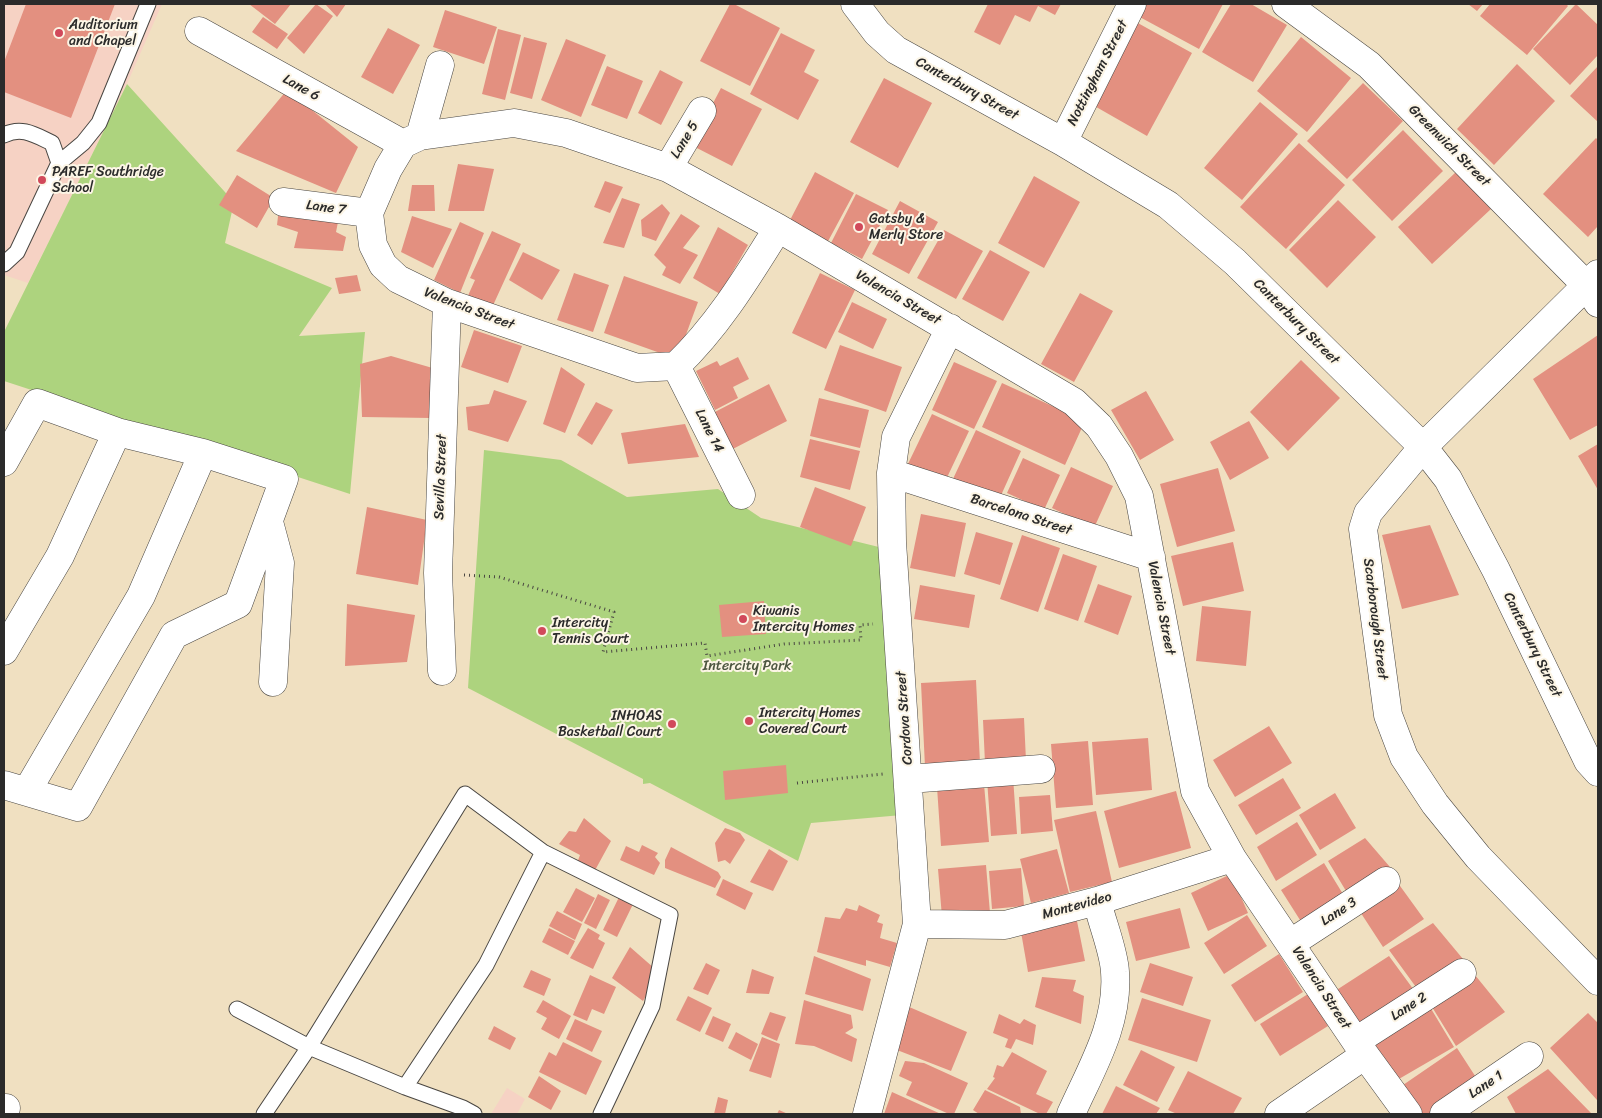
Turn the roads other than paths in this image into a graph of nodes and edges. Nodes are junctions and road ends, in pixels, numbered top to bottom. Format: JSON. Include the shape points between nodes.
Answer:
{"nodes":[{"id":1,"x":148,"y":4,"type":"edge"},
{"id":2,"x":857,"y":4,"type":"edge"},
{"id":3,"x":1132,"y":4,"type":"edge"},
{"id":4,"x":1286,"y":4,"type":"edge"},
{"id":5,"x":199,"y":31,"type":"dead end"},
{"id":6,"x":440,"y":65,"type":"dead end"},
{"id":7,"x":702,"y":111,"type":"dead end"},
{"id":8,"x":4,"y":136,"type":"edge"},
{"id":9,"x":411,"y":140,"type":"junction"},
{"id":10,"x":1063,"y":142,"type":"junction"},
{"id":11,"x":60,"y":163,"type":"junction"},
{"id":12,"x":668,"y":168,"type":"junction"},
{"id":13,"x":283,"y":202,"type":"dead end"},
{"id":14,"x":369,"y":213,"type":"junction"},
{"id":15,"x":778,"y":228,"type":"junction"},
{"id":16,"x":10,"y":253,"type":"edge"},
{"id":17,"x":4,"y":264,"type":"edge"},
{"id":18,"x":1594,"y":288,"type":"edge"},
{"id":19,"x":447,"y":303,"type":"junction"},
{"id":20,"x":950,"y":328,"type":"junction"},
{"id":21,"x":676,"y":366,"type":"junction"},
{"id":22,"x":117,"y":432,"type":"junction"},
{"id":23,"x":1422,"y":447,"type":"junction"},
{"id":24,"x":203,"y":453,"type":"junction"},
{"id":25,"x":4,"y":462,"type":"edge"},
{"id":26,"x":890,"y":473,"type":"junction"},
{"id":27,"x":741,"y":495,"type":"dead end"},
{"id":28,"x":269,"y":522,"type":"junction"},
{"id":29,"x":1151,"y":557,"type":"junction"},
{"id":30,"x":238,"y":604,"type":"junction"},
{"id":31,"x":276,"y":616,"type":"junction"},
{"id":32,"x":4,"y":651,"type":"edge"},
{"id":33,"x":441,"y":661,"type":"dead end"},
{"id":34,"x":273,"y":682,"type":"dead end"},
{"id":35,"x":1042,"y":769,"type":"dead end"},
{"id":36,"x":1598,"y":772,"type":"edge"},
{"id":37,"x":908,"y":776,"type":"junction"},
{"id":38,"x":15,"y":788,"type":"edge"},
{"id":39,"x":543,"y":852,"type":"junction"},
{"id":40,"x":1232,"y":858,"type":"junction"},
{"id":41,"x":1386,"y":881,"type":"dead end"},
{"id":42,"x":1097,"y":901,"type":"junction"},
{"id":43,"x":917,"y":924,"type":"junction"},
{"id":44,"x":1291,"y":943,"type":"junction"},
{"id":45,"x":1462,"y":972,"type":"dead end"},
{"id":46,"x":1598,"y":981,"type":"edge"},
{"id":47,"x":237,"y":1009,"type":"dead end"},
{"id":48,"x":309,"y":1047,"type":"junction"},
{"id":49,"x":1360,"y":1048,"type":"junction"},
{"id":50,"x":1529,"y":1056,"type":"dead end"},
{"id":51,"x":406,"y":1087,"type":"junction"},
{"id":52,"x":264,"y":1114,"type":"edge"},
{"id":53,"x":474,"y":1114,"type":"edge"},
{"id":54,"x":602,"y":1114,"type":"edge"},
{"id":55,"x":867,"y":1114,"type":"edge"},
{"id":56,"x":1071,"y":1114,"type":"edge"},
{"id":57,"x":1279,"y":1114,"type":"edge"},
{"id":58,"x":1408,"y":1114,"type":"edge"},
{"id":59,"x":1444,"y":1114,"type":"edge"}],
"edges":[{"from":1,"to":11,"type":"lane","via":[[98,123],[83,143]]},
{"from":2,"to":10,"type":"street","name":"Canterbury Street","via":[[877,33],[896,50]]},
{"from":3,"to":10,"type":"street","name":"Nottingham Street"},
{"from":4,"to":18,"type":"street","name":"Greenwich Street","via":[[1369,65]]},
{"from":5,"to":9,"type":"street","name":"Lane 6"},
{"from":6,"to":9,"type":"street"},
{"from":7,"to":12,"type":"street","name":"Lane 5"},
{"from":8,"to":11,"type":"lane","via":[[12,131],[24,131],[52,143]]},
{"from":9,"to":12,"type":"street","name":"Valencia Street","via":[[514,123],[566,133]]},
{"from":9,"to":14,"type":"street","via":[[388,169]]},
{"from":10,"to":23,"type":"street","name":"Canterbury Street","via":[[1168,205],[1235,262]]},
{"from":11,"to":16,"type":"lane"},
{"from":12,"to":15,"type":"street","name":"Valencia Street"},
{"from":13,"to":14,"type":"street","name":"Lane 7"},
{"from":14,"to":19,"type":"street","name":"Valencia Street","via":[[373,245],[383,265],[398,279]]},
{"from":15,"to":20,"type":"street","name":"Valencia Street"},
{"from":15,"to":21,"type":"street","via":[[736,294],[697,346]]},
{"from":16,"to":17,"type":"lane"},
{"from":18,"to":23,"type":"street","name":"Scarborough Street"},
{"from":19,"to":21,"type":"street","name":"Valencia Street","via":[[637,368]]},
{"from":19,"to":33,"type":"street","name":"Sevilla Street","via":[[438,573]]},
{"from":20,"to":26,"type":"street","name":"Cordova Street","via":[[896,437]]},
{"from":20,"to":29,"type":"street","name":"Valencia Street","via":[[1074,402],[1099,426],[1139,496]]},
{"from":21,"to":27,"type":"street","name":"Lane 14"},
{"from":22,"to":24,"type":"street"},
{"from":22,"to":25,"type":"street","via":[[37,403]]},
{"from":22,"to":32,"type":"street","via":[[60,556]]},
{"from":23,"to":36,"type":"street","name":"Canterbury Street","via":[[1448,479],[1496,570],[1588,761]]},
{"from":23,"to":46,"type":"street","name":"Scarborough Street","via":[[1368,513],[1363,529],[1388,715],[1404,757],[1435,804],[1478,857]]},
{"from":24,"to":28,"type":"street","via":[[284,479]]},
{"from":24,"to":38,"type":"street","via":[[141,596]]},
{"from":26,"to":29,"type":"street","name":"Barcelona Street"},
{"from":26,"to":37,"type":"street","name":"Cordova Street"},
{"from":28,"to":30,"type":"street"},
{"from":28,"to":31,"type":"street","via":[[280,563]]},
{"from":29,"to":40,"type":"street","name":"Valencia Street","via":[[1195,791]]},
{"from":30,"to":31,"type":"street"},
{"from":30,"to":38,"type":"street","via":[[174,635],[78,807]]},
{"from":31,"to":34,"type":"street"},
{"from":35,"to":37,"type":"street"},
{"from":37,"to":43,"type":"street","name":"Cordova Street"},
{"from":39,"to":48,"type":"lane","via":[[465,794]]},
{"from":39,"to":51,"type":"lane","via":[[486,965]]},
{"from":39,"to":54,"type":"lane","via":[[670,915],[652,1006]]},
{"from":40,"to":42,"type":"street","name":"Montevideo"},
{"from":40,"to":44,"type":"street","name":"Valencia Street"},
{"from":41,"to":44,"type":"street","name":"Lane 3"},
{"from":42,"to":43,"type":"street","name":"Montevideo","via":[[1005,925]]},
{"from":42,"to":56,"type":"street","via":[[1115,970],[1115,999],[1107,1035]]},
{"from":43,"to":55,"type":"street","name":"Cordova Street"},
{"from":44,"to":49,"type":"street","name":"Valencia Street"},
{"from":45,"to":49,"type":"street","name":"Lane 2"},
{"from":47,"to":48,"type":"lane"},
{"from":48,"to":51,"type":"lane"},
{"from":48,"to":52,"type":"lane"},
{"from":49,"to":57,"type":"street","name":"Lane 2"},
{"from":49,"to":58,"type":"street","name":"Valencia Street"},
{"from":50,"to":59,"type":"street","name":"Lane 1"},
{"from":51,"to":53,"type":"lane"}]}
